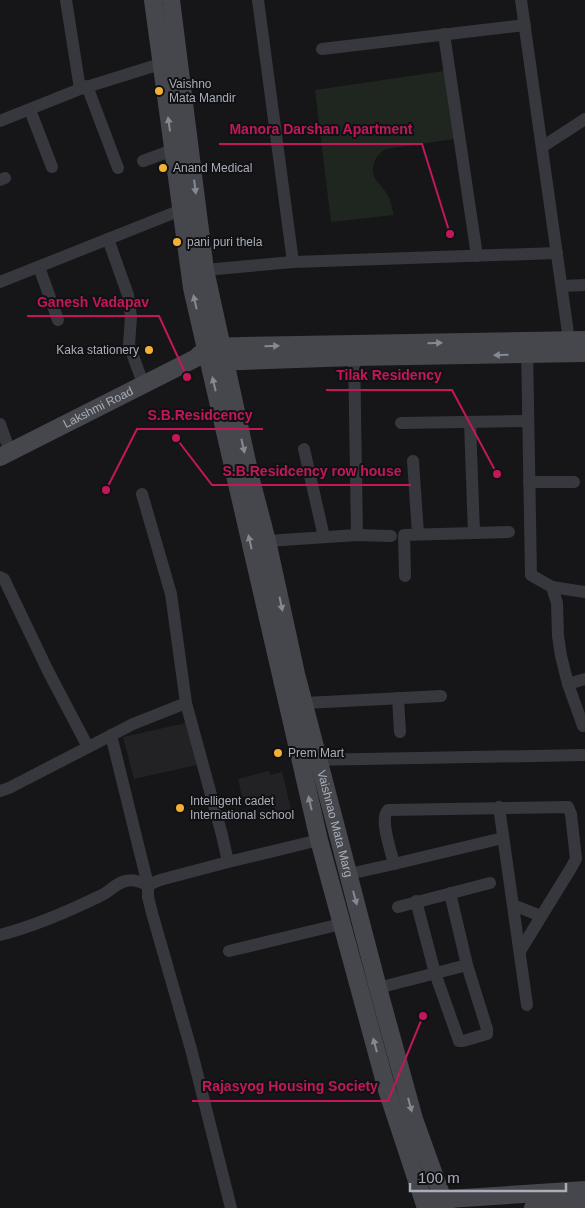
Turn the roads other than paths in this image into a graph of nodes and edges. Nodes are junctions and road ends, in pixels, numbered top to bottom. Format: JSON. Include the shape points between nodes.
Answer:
{"nodes":[{"id":1,"x":66,"y":0,"type":"edge"},
{"id":2,"x":153,"y":0,"type":"edge"},
{"id":3,"x":171,"y":0,"type":"edge"},
{"id":4,"x":258,"y":0,"type":"edge"},
{"id":5,"x":521,"y":0,"type":"edge"},
{"id":6,"x":525,"y":25,"type":"junction"},
{"id":7,"x":444,"y":34,"type":"junction"},
{"id":8,"x":322,"y":49,"type":"dead end"},
{"id":9,"x":179,"y":60,"type":"junction"},
{"id":10,"x":161,"y":63,"type":"junction"},
{"id":11,"x":84,"y":88,"type":"junction"},
{"id":12,"x":30,"y":110,"type":"junction"},
{"id":13,"x":585,"y":119,"type":"edge"},
{"id":14,"x":0,"y":121,"type":"edge"},
{"id":15,"x":542,"y":147,"type":"junction"},
{"id":16,"x":172,"y":150,"type":"junction"},
{"id":17,"x":143,"y":161,"type":"dead end"},
{"id":18,"x":52,"y":167,"type":"dead end"},
{"id":19,"x":118,"y":168,"type":"dead end"},
{"id":20,"x":181,"y":210,"type":"junction"},
{"id":21,"x":108,"y":239,"type":"junction"},
{"id":22,"x":558,"y":253,"type":"junction"},
{"id":23,"x":477,"y":256,"type":"junction"},
{"id":24,"x":292,"y":262,"type":"junction"},
{"id":25,"x":38,"y":266,"type":"junction"},
{"id":26,"x":205,"y":270,"type":"junction"},
{"id":27,"x":0,"y":282,"type":"edge"},
{"id":28,"x":585,"y":285,"type":"edge"},
{"id":29,"x":562,"y":286,"type":"junction"},
{"id":30,"x":58,"y":320,"type":"dead end"},
{"id":31,"x":578,"y":347,"type":"edge"},
{"id":32,"x":527,"y":348,"type":"junction"},
{"id":33,"x":354,"y":351,"type":"junction"},
{"id":34,"x":211,"y":356,"type":"junction"},
{"id":35,"x":144,"y":386,"type":"junction"},
{"id":36,"x":528,"y":421,"type":"junction"},
{"id":37,"x":470,"y":422,"type":"junction"},
{"id":38,"x":401,"y":423,"type":"dead end"},
{"id":39,"x":0,"y":424,"type":"edge"},
{"id":40,"x":304,"y":449,"type":"dead end"},
{"id":41,"x":5,"y":454,"type":"edge"},
{"id":42,"x":413,"y":461,"type":"dead end"},
{"id":43,"x":529,"y":482,"type":"junction"},
{"id":44,"x":574,"y":482,"type":"dead end"},
{"id":45,"x":142,"y":494,"type":"dead end"},
{"id":46,"x":509,"y":532,"type":"dead end"},
{"id":47,"x":474,"y":533,"type":"junction"},
{"id":48,"x":418,"y":534,"type":"junction"},
{"id":49,"x":357,"y":535,"type":"junction"},
{"id":50,"x":392,"y":536,"type":"dead end"},
{"id":51,"x":324,"y":537,"type":"junction"},
{"id":52,"x":267,"y":540,"type":"junction"},
{"id":53,"x":405,"y":576,"type":"dead end"},
{"id":54,"x":0,"y":577,"type":"edge"},
{"id":55,"x":552,"y":587,"type":"junction"},
{"id":56,"x":585,"y":592,"type":"edge"},
{"id":57,"x":585,"y":679,"type":"edge"},
{"id":58,"x":568,"y":684,"type":"junction"},
{"id":59,"x":441,"y":696,"type":"dead end"},
{"id":60,"x":398,"y":698,"type":"junction"},
{"id":61,"x":186,"y":703,"type":"junction"},
{"id":62,"x":305,"y":703,"type":"junction"},
{"id":63,"x":583,"y":726,"type":"dead end"},
{"id":64,"x":400,"y":732,"type":"dead end"},
{"id":65,"x":111,"y":735,"type":"junction"},
{"id":66,"x":88,"y":747,"type":"junction"},
{"id":67,"x":585,"y":755,"type":"edge"},
{"id":68,"x":318,"y":759,"type":"junction"},
{"id":69,"x":300,"y":760,"type":"junction"},
{"id":70,"x":0,"y":791,"type":"edge"},
{"id":71,"x":499,"y":807,"type":"junction"},
{"id":72,"x":503,"y":838,"type":"junction"},
{"id":73,"x":319,"y":840,"type":"junction"},
{"id":74,"x":580,"y":859,"type":"edge"},
{"id":75,"x":228,"y":862,"type":"junction"},
{"id":76,"x":394,"y":864,"type":"junction"},
{"id":77,"x":349,"y":874,"type":"junction"},
{"id":78,"x":490,"y":883,"type":"dead end"},
{"id":79,"x":148,"y":885,"type":"junction"},
{"id":80,"x":450,"y":893,"type":"junction"},
{"id":81,"x":416,"y":902,"type":"junction"},
{"id":82,"x":513,"y":905,"type":"junction"},
{"id":83,"x":398,"y":907,"type":"dead end"},
{"id":84,"x":541,"y":916,"type":"junction"},
{"id":85,"x":341,"y":924,"type":"junction"},
{"id":86,"x":0,"y":935,"type":"edge"},
{"id":87,"x":520,"y":951,"type":"junction"},
{"id":88,"x":229,"y":952,"type":"dead end"},
{"id":89,"x":467,"y":964,"type":"junction"},
{"id":90,"x":435,"y":973,"type":"junction"},
{"id":91,"x":378,"y":988,"type":"junction"},
{"id":92,"x":528,"y":1005,"type":"dead end"},
{"id":93,"x":585,"y":1190,"type":"edge"},
{"id":94,"x":425,"y":1204,"type":"edge"},
{"id":95,"x":444,"y":1204,"type":"edge"},
{"id":96,"x":585,"y":1205,"type":"edge"},
{"id":97,"x":231,"y":1208,"type":"edge"},
{"id":98,"x":533,"y":1208,"type":"edge"}],
"edges":[{"from":1,"to":11,"type":"street"},
{"from":2,"to":10,"type":"main road"},
{"from":3,"to":9,"type":"main road"},
{"from":4,"to":24,"type":"street"},
{"from":5,"to":6,"type":"street"},
{"from":6,"to":7,"type":"street"},
{"from":6,"to":15,"type":"street"},
{"from":7,"to":8,"type":"street"},
{"from":7,"to":23,"type":"street"},
{"from":9,"to":10,"type":"street"},
{"from":9,"to":26,"type":"main road","one_way":true},
{"from":10,"to":11,"type":"street"},
{"from":16,"to":10,"type":"main road","one_way":true},
{"from":11,"to":12,"type":"street"},
{"from":11,"to":19,"type":"street"},
{"from":12,"to":14,"type":"street"},
{"from":12,"to":18,"type":"street"},
{"from":13,"to":15,"type":"street"},
{"from":15,"to":22,"type":"street"},
{"from":16,"to":17,"type":"street"},
{"from":16,"to":20,"type":"main road"},
{"from":20,"to":21,"type":"street"},
{"from":34,"to":20,"type":"main road","one_way":true,"via":[[192,288]]},
{"from":21,"to":25,"type":"street"},
{"from":21,"to":35,"type":"street","via":[[128,295],[132,317],[129,345]]},
{"from":22,"to":23,"type":"street"},
{"from":22,"to":29,"type":"street"},
{"from":23,"to":24,"type":"street"},
{"from":24,"to":26,"type":"street"},
{"from":25,"to":27,"type":"street"},
{"from":25,"to":30,"type":"street"},
{"from":26,"to":34,"type":"main road"},
{"from":28,"to":29,"type":"street"},
{"from":29,"to":31,"type":"street"},
{"from":31,"to":32,"type":"main road"},
{"from":32,"to":33,"type":"main road"},
{"from":32,"to":36,"type":"street"},
{"from":33,"to":34,"type":"main road"},
{"from":33,"to":49,"type":"street"},
{"from":34,"to":35,"type":"main road","name":"Lakshmi Road"},
{"from":34,"to":52,"type":"main road","name":"Vaishnao Mata Marg","one_way":true},
{"from":69,"to":34,"type":"main road","name":"Vaishnao Mata Marg","one_way":true},
{"from":35,"to":41,"type":"main road","name":"Lakshmi Road"},
{"from":36,"to":37,"type":"street"},
{"from":36,"to":43,"type":"street"},
{"from":37,"to":38,"type":"street"},
{"from":37,"to":47,"type":"street"},
{"from":39,"to":41,"type":"street"},
{"from":40,"to":51,"type":"street"},
{"from":42,"to":48,"type":"street"},
{"from":43,"to":44,"type":"street"},
{"from":43,"to":55,"type":"street","via":[[531,575]]},
{"from":45,"to":61,"type":"street","via":[[171,594]]},
{"from":46,"to":47,"type":"street"},
{"from":47,"to":48,"type":"street"},
{"from":48,"to":53,"type":"street","via":[[404,535]]},
{"from":49,"to":50,"type":"street"},
{"from":49,"to":51,"type":"street"},
{"from":51,"to":52,"type":"street"},
{"from":52,"to":62,"type":"main road","name":"Vaishnao Mata Marg","one_way":true},
{"from":54,"to":66,"type":"street","via":[[4,579]]},
{"from":55,"to":56,"type":"street"},
{"from":55,"to":58,"type":"street"},
{"from":57,"to":58,"type":"street"},
{"from":58,"to":63,"type":"street"},
{"from":59,"to":60,"type":"street"},
{"from":60,"to":62,"type":"street"},
{"from":60,"to":64,"type":"street"},
{"from":61,"to":65,"type":"street"},
{"from":61,"to":75,"type":"street"},
{"from":62,"to":68,"type":"main road","name":"Vaishnao Mata Marg"},
{"from":65,"to":66,"type":"street"},
{"from":65,"to":79,"type":"street"},
{"from":66,"to":70,"type":"street"},
{"from":67,"to":68,"type":"street"},
{"from":68,"to":69,"type":"street"},
{"from":68,"to":77,"type":"main road","name":"Vaishnao Mata Marg"},
{"from":73,"to":69,"type":"main road","name":"Vaishnao Mata Marg","one_way":true},
{"from":71,"to":72,"type":"street"},
{"from":71,"to":74,"type":"street","via":[[568,807]]},
{"from":71,"to":76,"type":"street","via":[[388,810],[384,814],[384,822]]},
{"from":72,"to":76,"type":"street"},
{"from":72,"to":82,"type":"street"},
{"from":73,"to":75,"type":"street"},
{"from":73,"to":85,"type":"main road","name":"Vaishnao Mata Marg"},
{"from":74,"to":84,"type":"street"},
{"from":75,"to":79,"type":"street"},
{"from":76,"to":77,"type":"street"},
{"from":77,"to":91,"type":"main road","name":"Vaishnao Mata Marg","one_way":true},
{"from":78,"to":80,"type":"street"},
{"from":79,"to":86,"type":"street","via":[[136,880],[118,883],[103,895],[30,928]]},
{"from":79,"to":97,"type":"street","via":[[152,913]]},
{"from":80,"to":81,"type":"street"},
{"from":80,"to":89,"type":"street"},
{"from":81,"to":83,"type":"street"},
{"from":81,"to":90,"type":"street"},
{"from":82,"to":84,"type":"street"},
{"from":82,"to":87,"type":"street"},
{"from":84,"to":87,"type":"street"},
{"from":85,"to":88,"type":"street"},
{"from":94,"to":85,"type":"main road","name":"Vaishnao Mata Marg","one_way":true,"via":[[387,1090]]},
{"from":87,"to":92,"type":"street"},
{"from":89,"to":90,"type":"street"},
{"from":89,"to":90,"type":"street","via":[[487,1034],[464,1041],[458,1038]]},
{"from":90,"to":91,"type":"street"},
{"from":91,"to":95,"type":"main road","name":"Vaishnao Mata Marg","one_way":true,"via":[[414,1119]]},
{"from":93,"to":95,"type":"main road"},
{"from":94,"to":95,"type":"main road"},
{"from":96,"to":98,"type":"main road"}]}
